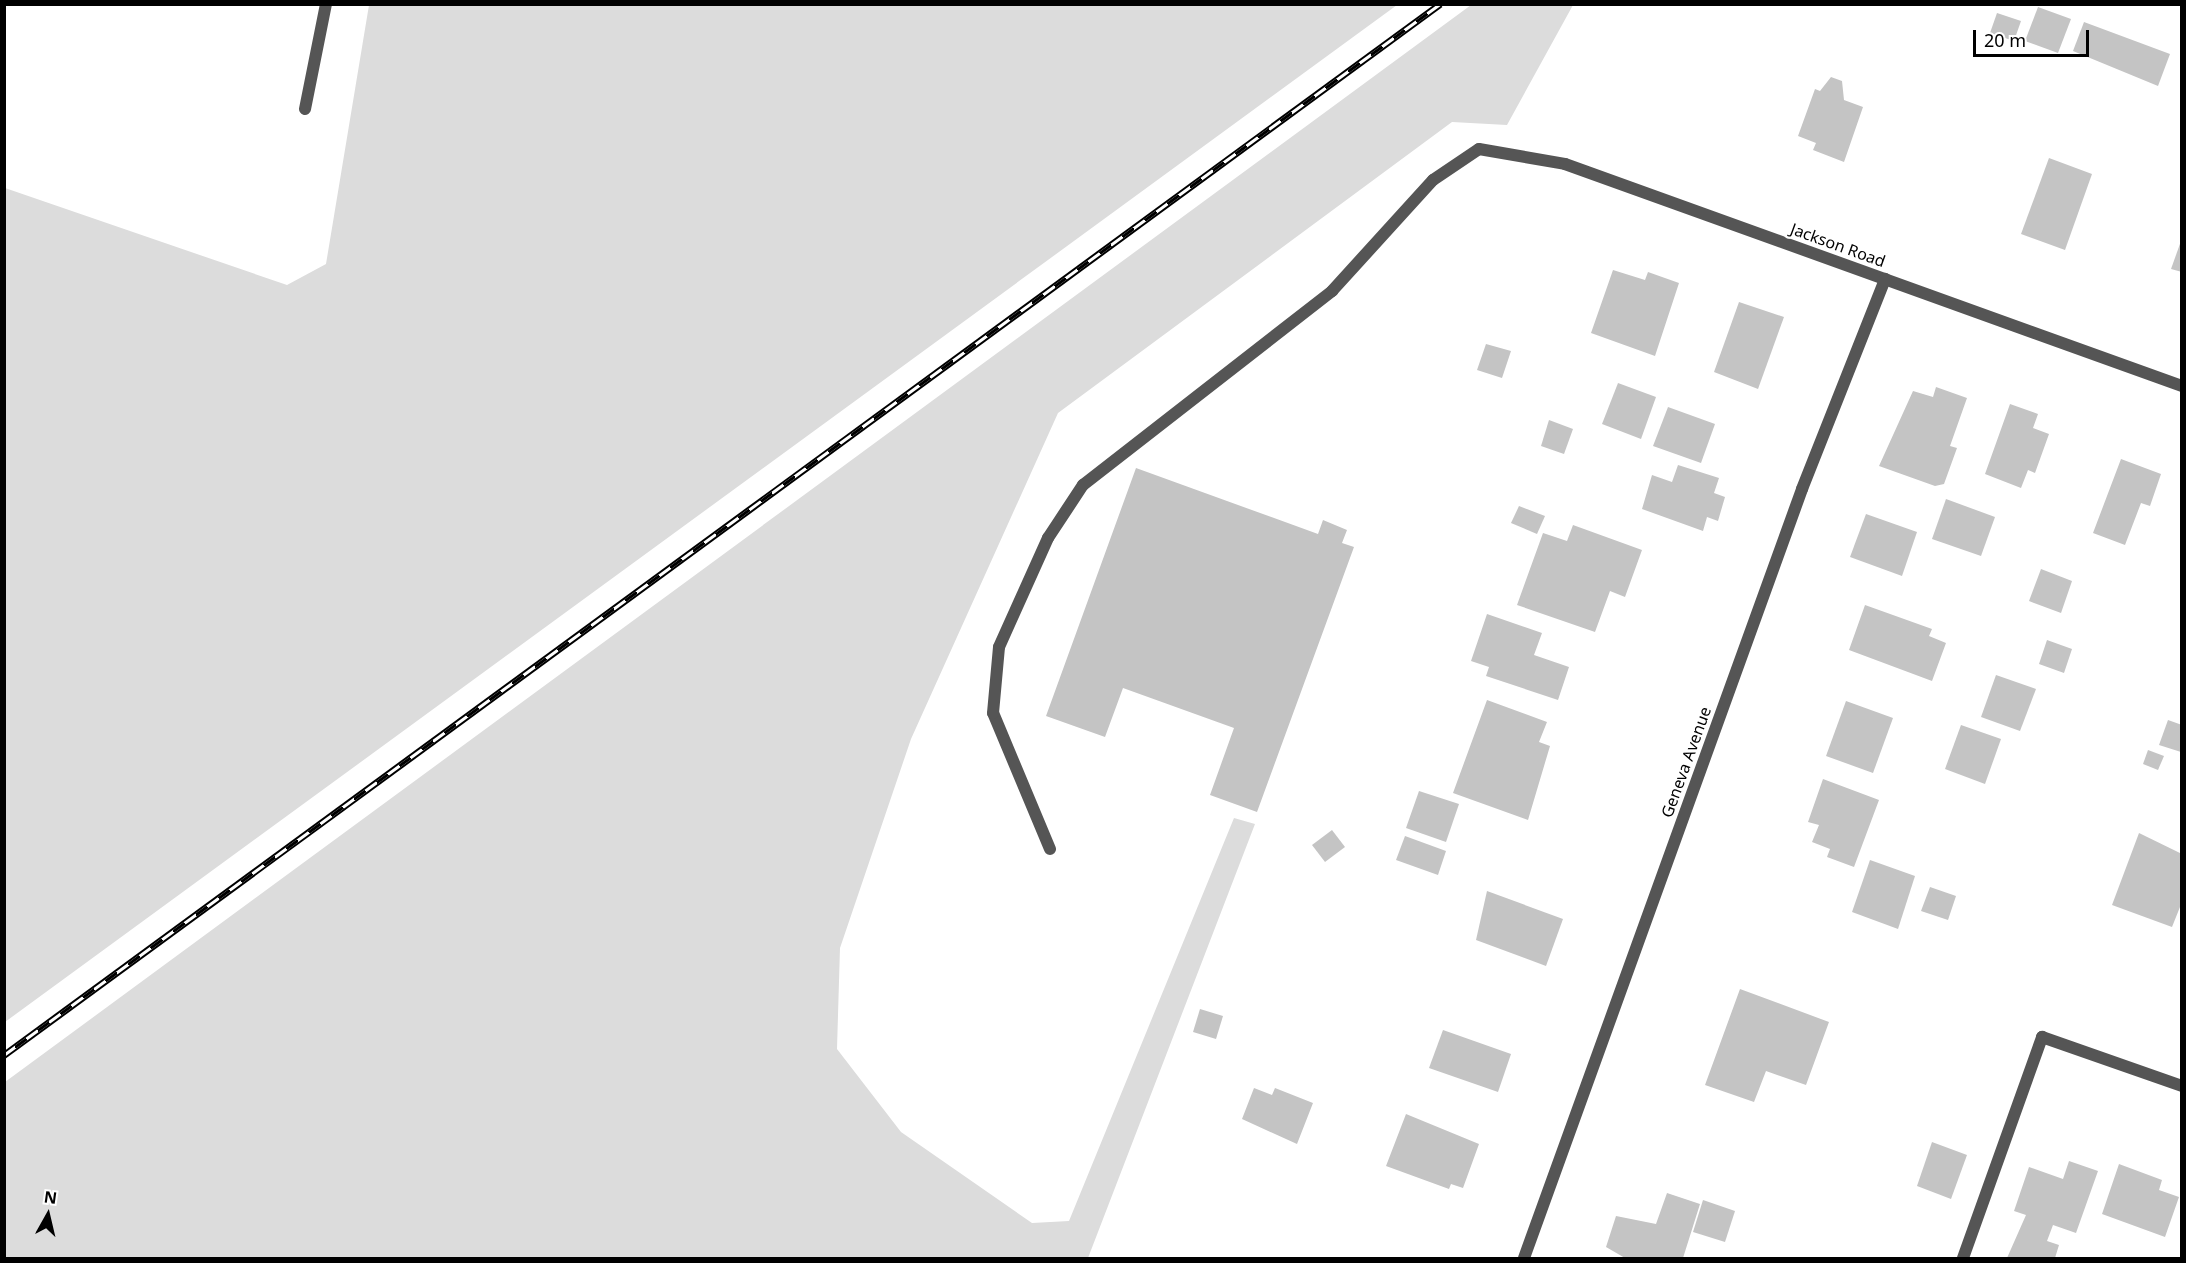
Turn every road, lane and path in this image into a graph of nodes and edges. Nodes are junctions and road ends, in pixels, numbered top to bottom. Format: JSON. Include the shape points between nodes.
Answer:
{"nodes":[{"id":1,"x":326,"y":4,"type":"edge"},
{"id":2,"x":305,"y":109,"type":"dead end"},
{"id":3,"x":1885,"y":279,"type":"junction"},
{"id":4,"x":2181,"y":386,"type":"edge"},
{"id":5,"x":1050,"y":849,"type":"dead end"},
{"id":6,"x":2181,"y":1086,"type":"edge"},
{"id":7,"x":1524,"y":1258,"type":"edge"},
{"id":8,"x":1964,"y":1258,"type":"edge"}],
"edges":[{"from":1,"to":2,"type":"street"},
{"from":3,"to":4,"type":"street","name":"Jackson Road"},
{"from":3,"to":5,"type":"street","name":"Jackson Road","via":[[1565,164],[1479,149],[1433,180],[1332,291],[1083,485],[1048,538],[999,647],[993,713]]},
{"from":3,"to":7,"type":"street","name":"Geneva Avenue","via":[[1802,489]]},
{"from":6,"to":8,"type":"street","via":[[2042,1037]]}]}
